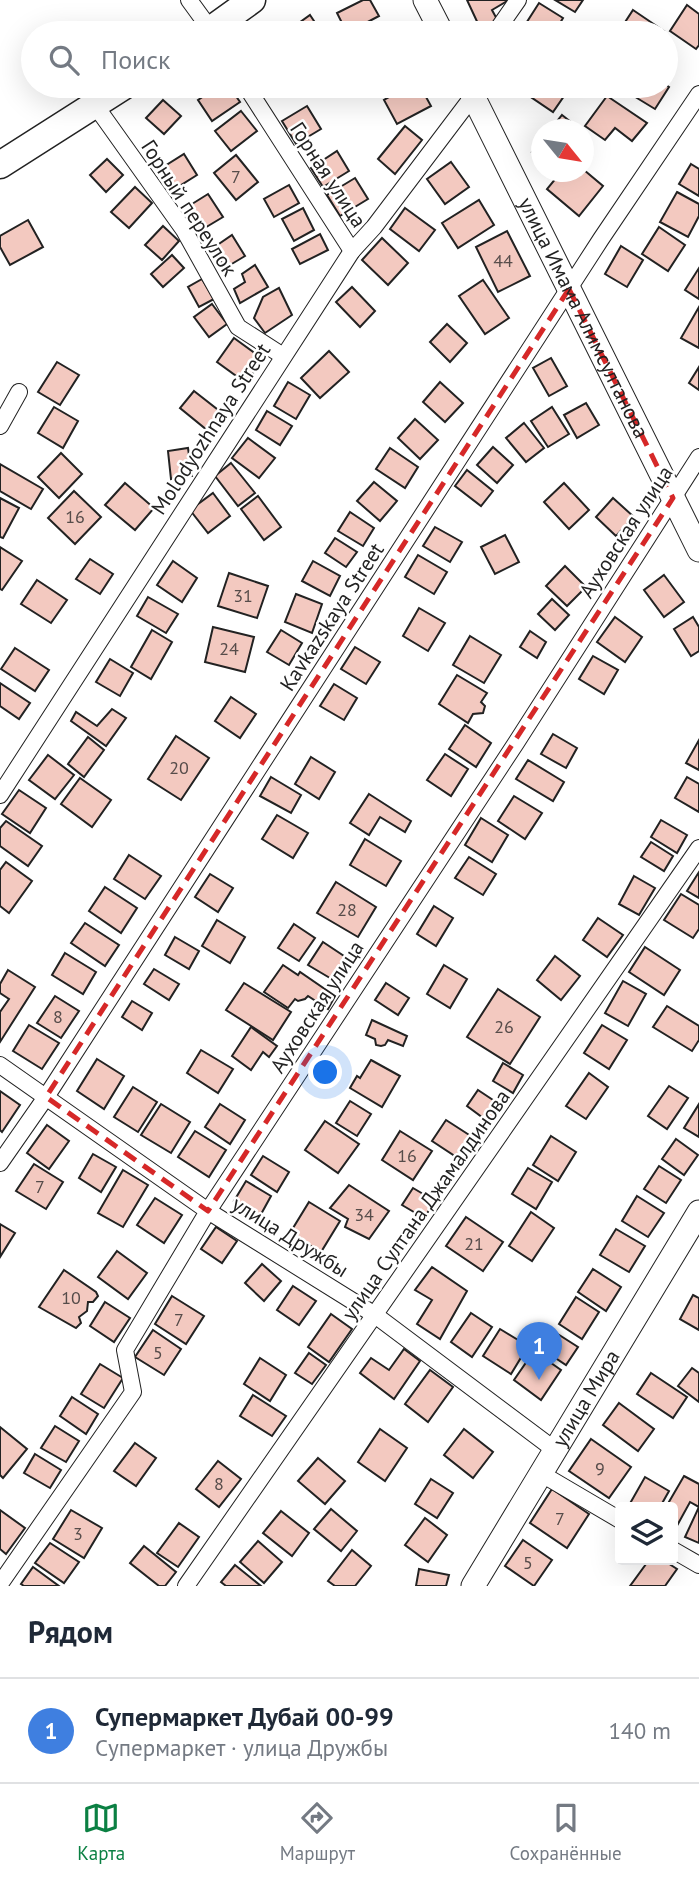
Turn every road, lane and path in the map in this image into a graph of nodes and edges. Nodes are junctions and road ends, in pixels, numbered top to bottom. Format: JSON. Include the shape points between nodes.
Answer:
{"nodes":[{"id":1,"x":189,"y":0,"type":"edge"},
{"id":2,"x":252,"y":0,"type":"edge"},
{"id":3,"x":425,"y":0,"type":"edge"},
{"id":4,"x":518,"y":0,"type":"edge"},
{"id":5,"x":203,"y":21,"type":"edge"},
{"id":6,"x":224,"y":21,"type":"edge"},
{"id":7,"x":436,"y":21,"type":"edge"},
{"id":8,"x":503,"y":21,"type":"edge"},
{"id":9,"x":699,"y":94,"type":"edge"},
{"id":10,"x":105,"y":98,"type":"edge"},
{"id":11,"x":254,"y":98,"type":"edge"},
{"id":12,"x":465,"y":98,"type":"edge"},
{"id":13,"x":474,"y":98,"type":"edge"},
{"id":14,"x":95,"y":104,"type":"junction"},
{"id":15,"x":0,"y":165,"type":"edge"},
{"id":16,"x":352,"y":251,"type":"junction"},
{"id":17,"x":569,"y":289,"type":"junction"},
{"id":18,"x":283,"y":356,"type":"junction"},
{"id":19,"x":19,"y":392,"type":"dead end"},
{"id":20,"x":0,"y":426,"type":"edge"},
{"id":21,"x":699,"y":457,"type":"edge"},
{"id":22,"x":673,"y":498,"type":"junction"},
{"id":23,"x":699,"y":550,"type":"edge"},
{"id":24,"x":0,"y":795,"type":"edge"},
{"id":25,"x":699,"y":848,"type":"edge"},
{"id":26,"x":0,"y":1065,"type":"edge"},
{"id":27,"x":46,"y":1097,"type":"junction"},
{"id":28,"x":0,"y":1163,"type":"edge"},
{"id":29,"x":208,"y":1211,"type":"junction"},
{"id":30,"x":699,"y":1212,"type":"edge"},
{"id":31,"x":375,"y":1315,"type":"junction"},
{"id":32,"x":555,"y":1450,"type":"junction"},
{"id":33,"x":540,"y":1473,"type":"junction"},
{"id":34,"x":615,"y":1517,"type":"edge"},
{"id":35,"x":678,"y":1553,"type":"edge"},
{"id":36,"x":699,"y":1565,"type":"edge"},
{"id":37,"x":0,"y":1584,"type":"edge"},
{"id":38,"x":186,"y":1586,"type":"edge"},
{"id":39,"x":473,"y":1586,"type":"edge"}],
"edges":[{"from":1,"to":5,"type":"street"},
{"from":2,"to":6,"type":"highway"},
{"from":3,"to":7,"type":"main road"},
{"from":4,"to":8,"type":"street"},
{"from":9,"to":17,"type":"street","name":"Kavkazskaya Street"},
{"from":10,"to":14,"type":"highway"},
{"from":11,"to":16,"type":"street","name":"Горная улица"},
{"from":12,"to":16,"type":"street","name":"Molodyozhnaya Street"},
{"from":13,"to":17,"type":"main road","name":"улица Имама Алимсултанова"},
{"from":14,"to":15,"type":"highway"},
{"from":14,"to":18,"type":"street","name":"Горный переулок","via":[[184,230],[238,327]]},
{"from":16,"to":18,"type":"street","name":"Molodyozhnaya Street"},
{"from":17,"to":22,"type":"main road","name":"улица Имама Алимсултанова"},
{"from":17,"to":27,"type":"street","name":"Kavkazskaya Street"},
{"from":18,"to":24,"type":"street","name":"Molodyozhnaya Street"},
{"from":19,"to":20,"type":"street"},
{"from":21,"to":22,"type":"street","name":"Ауховская улица"},
{"from":22,"to":23,"type":"main road","name":"улица Имама Алимсултанова"},
{"from":22,"to":29,"type":"street","name":"Ауховская улица"},
{"from":25,"to":31,"type":"street","name":"улица Султана Джамалдинова"},
{"from":26,"to":27,"type":"street","name":"улица Дружбы"},
{"from":27,"to":28,"type":"street","name":"Kavkazskaya Street"},
{"from":27,"to":29,"type":"street","name":"улица Дружбы"},
{"from":29,"to":31,"type":"street","name":"улица Дружбы"},
{"from":29,"to":37,"type":"street","name":"Ауховская улица","via":[[125,1350],[133,1392]]},
{"from":30,"to":32,"type":"main road","name":"улица Мира"},
{"from":31,"to":32,"type":"street","name":"улица Дружбы"},
{"from":31,"to":38,"type":"street","name":"улица Султана Джамалдинова"},
{"from":32,"to":33,"type":"main road","name":"улица Мира"},
{"from":33,"to":34,"type":"street"},
{"from":33,"to":39,"type":"main road","name":"улица Мира"},
{"from":35,"to":36,"type":"street"}]}
